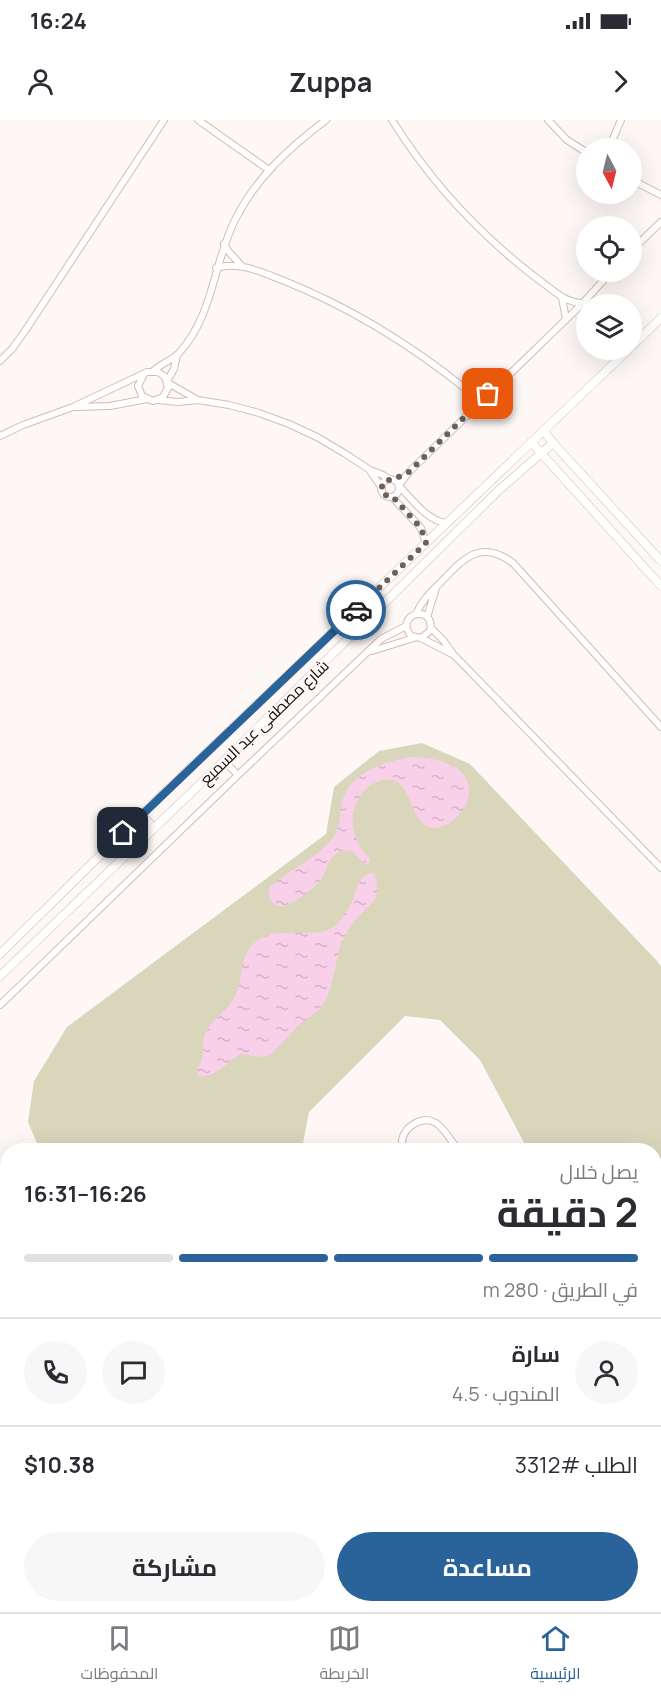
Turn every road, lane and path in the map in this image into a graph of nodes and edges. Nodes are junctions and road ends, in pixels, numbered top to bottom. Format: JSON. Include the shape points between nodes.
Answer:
{"nodes":[{"id":1,"x":164,"y":120,"type":"edge"},
{"id":2,"x":198,"y":120,"type":"edge"},
{"id":3,"x":326,"y":120,"type":"edge"},
{"id":4,"x":392,"y":120,"type":"edge"},
{"id":5,"x":548,"y":120,"type":"edge"},
{"id":6,"x":621,"y":120,"type":"edge"},
{"id":7,"x":613,"y":138,"type":"edge"},
{"id":8,"x":576,"y":146,"type":"edge"},
{"id":9,"x":269,"y":170,"type":"junction"},
{"id":10,"x":642,"y":185,"type":"edge"},
{"id":11,"x":658,"y":194,"type":"edge"},
{"id":12,"x":661,"y":203,"type":"edge"},
{"id":13,"x":661,"y":222,"type":"edge"},
{"id":14,"x":642,"y":240,"type":"edge"},
{"id":15,"x":224,"y":244,"type":"junction"},
{"id":16,"x":242,"y":266,"type":"junction"},
{"id":17,"x":216,"y":268,"type":"junction"},
{"id":18,"x":602,"y":282,"type":"edge"},
{"id":19,"x":591,"y":294,"type":"edge"},
{"id":20,"x":562,"y":298,"type":"junction"},
{"id":21,"x":576,"y":303,"type":"edge"},
{"id":22,"x":576,"y":310,"type":"edge"},
{"id":23,"x":661,"y":318,"type":"edge"},
{"id":24,"x":566,"y":319,"type":"junction"},
{"id":25,"x":642,"y":336,"type":"edge"},
{"id":26,"x":177,"y":355,"type":"junction"},
{"id":27,"x":617,"y":360,"type":"edge"},
{"id":28,"x":0,"y":361,"type":"edge"},
{"id":29,"x":153,"y":371,"type":"junction"},
{"id":30,"x":143,"y":376,"type":"junction"},
{"id":31,"x":168,"y":382,"type":"junction"},
{"id":32,"x":467,"y":390,"type":"junction"},
{"id":33,"x":488,"y":394,"type":"junction"},
{"id":34,"x":147,"y":399,"type":"junction"},
{"id":35,"x":158,"y":400,"type":"junction"},
{"id":36,"x":198,"y":400,"type":"junction"},
{"id":37,"x":73,"y":407,"type":"junction"},
{"id":38,"x":472,"y":410,"type":"junction"},
{"id":39,"x":543,"y":430,"type":"junction"},
{"id":40,"x":0,"y":436,"type":"edge"},
{"id":41,"x":531,"y":442,"type":"junction"},
{"id":42,"x":553,"y":443,"type":"junction"},
{"id":43,"x":541,"y":454,"type":"junction"},
{"id":44,"x":370,"y":470,"type":"junction"},
{"id":45,"x":409,"y":472,"type":"junction"},
{"id":46,"x":391,"y":479,"type":"junction"},
{"id":47,"x":399,"y":486,"type":"junction"},
{"id":48,"x":382,"y":488,"type":"junction"},
{"id":49,"x":392,"y":496,"type":"junction"},
{"id":50,"x":446,"y":523,"type":"junction"},
{"id":51,"x":426,"y":543,"type":"junction"},
{"id":52,"x":661,"y":561,"type":"edge"},
{"id":53,"x":661,"y":586,"type":"edge"},
{"id":54,"x":436,"y":587,"type":"junction"},
{"id":55,"x":416,"y":614,"type":"junction"},
{"id":56,"x":427,"y":617,"type":"junction"},
{"id":57,"x":406,"y":626,"type":"junction"},
{"id":58,"x":431,"y":628,"type":"junction"},
{"id":59,"x":418,"y":638,"type":"junction"},
{"id":60,"x":368,"y":652,"type":"junction"},
{"id":61,"x":453,"y":654,"type":"junction"},
{"id":62,"x":661,"y":727,"type":"edge"},
{"id":63,"x":224,"y":761,"type":"junction"},
{"id":64,"x":238,"y":775,"type":"junction"},
{"id":65,"x":168,"y":790,"type":"junction"},
{"id":66,"x":184,"y":801,"type":"junction"},
{"id":67,"x":138,"y":818,"type":"junction"},
{"id":68,"x":150,"y":832,"type":"junction"},
{"id":69,"x":661,"y":868,"type":"edge"},
{"id":70,"x":0,"y":954,"type":"edge"},
{"id":71,"x":0,"y":976,"type":"edge"},
{"id":72,"x":0,"y":1005,"type":"edge"},
{"id":73,"x":402,"y":1143,"type":"edge"},
{"id":74,"x":452,"y":1143,"type":"edge"}],
"edges":[{"from":1,"to":28,"type":"street","via":[[26,331]]},
{"from":2,"to":9,"type":"street"},
{"from":3,"to":9,"type":"street"},
{"from":4,"to":20,"type":"street","via":[[418,159],[468,216],[500,248]]},
{"from":5,"to":8,"type":"street"},
{"from":6,"to":7,"type":"street"},
{"from":9,"to":15,"type":"street","via":[[236,217]]},
{"from":10,"to":11,"type":"street"},
{"from":11,"to":12,"type":"street"},
{"from":13,"to":14,"type":"street"},
{"from":15,"to":16,"type":"street"},
{"from":15,"to":17,"type":"street"},
{"from":16,"to":17,"type":"street"},
{"from":16,"to":32,"type":"street","via":[[296,285],[353,313],[408,345]]},
{"from":17,"to":26,"type":"street","via":[[201,320]]},
{"from":18,"to":19,"type":"street"},
{"from":20,"to":21,"type":"street"},
{"from":20,"to":24,"type":"street"},
{"from":22,"to":24,"type":"street"},
{"from":23,"to":25,"type":"street"},
{"from":24,"to":33,"type":"street"},
{"from":26,"to":29,"type":"street"},
{"from":26,"to":31,"type":"street"},
{"from":27,"to":39,"type":"street","name":"شارع مصطفى عبد السميع"},
{"from":29,"to":30,"type":"street"},
{"from":29,"to":31,"type":"street"},
{"from":30,"to":34,"type":"street","via":[[139,391]]},
{"from":30,"to":37,"type":"street"},
{"from":31,"to":35,"type":"street","via":[[166,393]]},
{"from":31,"to":36,"type":"street"},
{"from":32,"to":33,"type":"street"},
{"from":32,"to":38,"type":"street"},
{"from":33,"to":38,"type":"street"},
{"from":34,"to":35,"type":"street"},
{"from":34,"to":37,"type":"street"},
{"from":35,"to":36,"type":"street"},
{"from":36,"to":44,"type":"street","via":[[289,424]]},
{"from":37,"to":40,"type":"street"},
{"from":38,"to":45,"type":"street"},
{"from":39,"to":41,"type":"street","name":"شارع مصطفى عبد السميع"},
{"from":39,"to":42,"type":"street"},
{"from":41,"to":43,"type":"street"},
{"from":41,"to":50,"type":"street","name":"شارع مصطفى عبد السميع"},
{"from":42,"to":43,"type":"street","name":"شارع مصطفى عبد السميع"},
{"from":42,"to":52,"type":"street"},
{"from":43,"to":53,"type":"street"},
{"from":43,"to":63,"type":"street","name":"شارع مصطفى عبد السميع","via":[[498,491]]},
{"from":44,"to":46,"type":"street"},
{"from":44,"to":48,"type":"street"},
{"from":45,"to":46,"type":"street"},
{"from":45,"to":47,"type":"street"},
{"from":46,"to":47,"type":"street"},
{"from":46,"to":48,"type":"street"},
{"from":47,"to":49,"type":"street","via":[[398,493]]},
{"from":47,"to":50,"type":"street","via":[[430,518]]},
{"from":48,"to":49,"type":"street","via":[[385,495]]},
{"from":49,"to":51,"type":"street","via":[[421,528]]},
{"from":50,"to":51,"type":"street","name":"شارع مصطفى عبد السميع"},
{"from":51,"to":65,"type":"street","name":"شارع مصطفى عبد السميع"},
{"from":54,"to":55,"type":"street"},
{"from":54,"to":56,"type":"street"},
{"from":54,"to":62,"type":"street","via":[[474,554],[502,555]]},
{"from":55,"to":56,"type":"street"},
{"from":55,"to":57,"type":"street"},
{"from":56,"to":58,"type":"street"},
{"from":57,"to":59,"type":"street","via":[[408,633]]},
{"from":57,"to":60,"type":"street","via":[[381,639]]},
{"from":58,"to":59,"type":"street"},
{"from":58,"to":61,"type":"street"},
{"from":59,"to":60,"type":"street"},
{"from":59,"to":61,"type":"street"},
{"from":60,"to":64,"type":"street"},
{"from":61,"to":69,"type":"street"},
{"from":63,"to":64,"type":"street"},
{"from":63,"to":66,"type":"street","name":"شارع مصطفى عبد السميع"},
{"from":64,"to":72,"type":"street"},
{"from":65,"to":66,"type":"street","via":[[172,800]]},
{"from":65,"to":67,"type":"street","name":"شارع مصطفى عبد السميع"},
{"from":66,"to":68,"type":"street","name":"شارع مصطفى عبد السميع"},
{"from":67,"to":68,"type":"street","via":[[148,821]]},
{"from":67,"to":70,"type":"street","name":"شارع مصطفى عبد السميع"},
{"from":68,"to":71,"type":"street","name":"شارع مصطفى عبد السميع"},
{"from":73,"to":74,"type":"street","via":[[410,1126],[427,1120],[439,1126]]}]}
